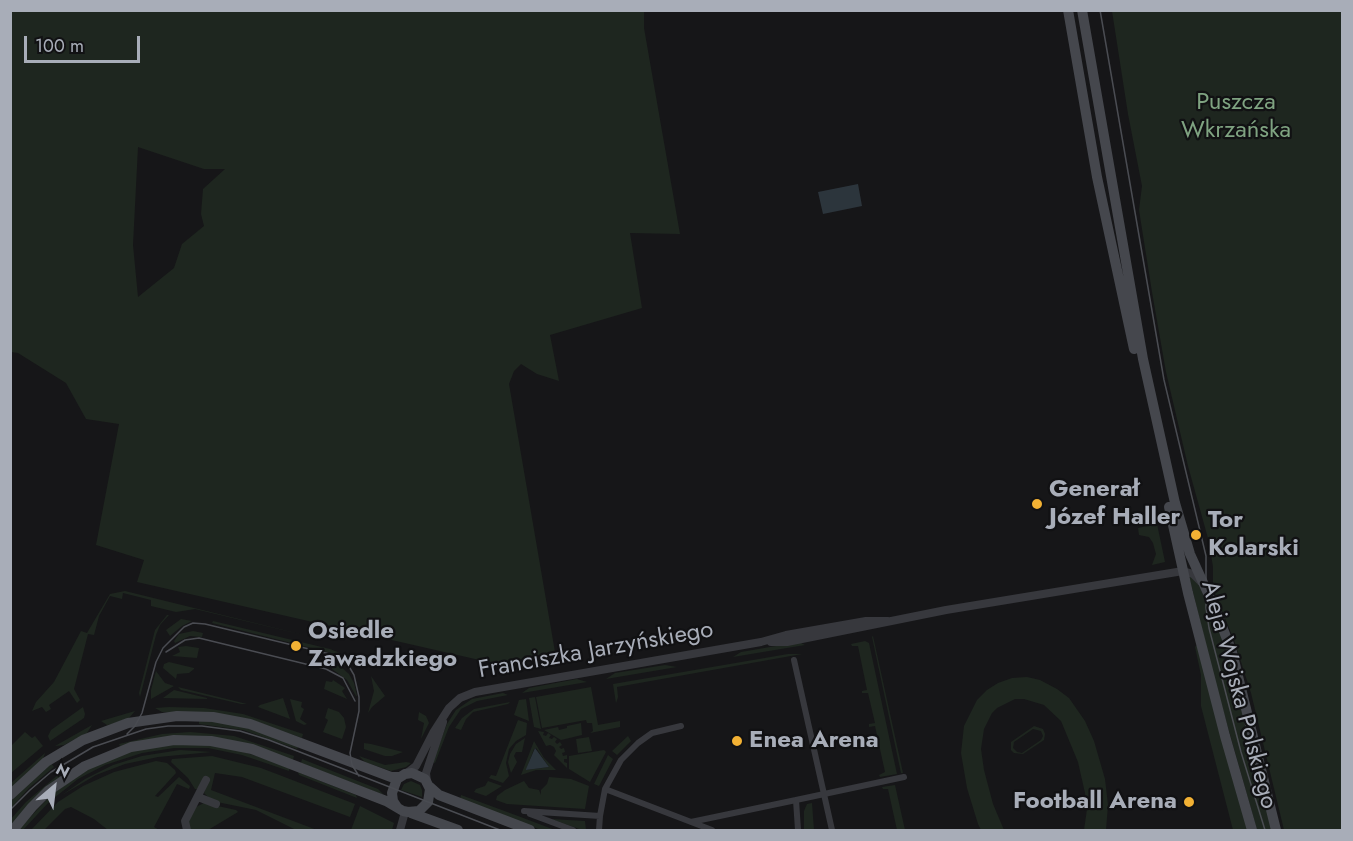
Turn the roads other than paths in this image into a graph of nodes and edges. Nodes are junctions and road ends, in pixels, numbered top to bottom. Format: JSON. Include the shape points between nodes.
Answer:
{"nodes":[{"id":1,"x":1068,"y":10,"type":"edge"},
{"id":2,"x":1082,"y":10,"type":"edge"},
{"id":3,"x":1111,"y":175,"type":"junction"},
{"id":4,"x":1097,"y":177,"type":"junction"},
{"id":5,"x":1120,"y":230,"type":"junction"},
{"id":6,"x":1108,"y":232,"type":"junction"},
{"id":7,"x":1188,"y":550,"type":"junction"},
{"id":8,"x":1183,"y":571,"type":"junction"},
{"id":9,"x":1204,"y":586,"type":"junction"},
{"id":10,"x":794,"y":660,"type":"dead end"},
{"id":11,"x":445,"y":714,"type":"junction"},
{"id":12,"x":681,"y":726,"type":"dead end"},
{"id":13,"x":402,"y":776,"type":"junction"},
{"id":14,"x":904,"y":777,"type":"dead end"},
{"id":15,"x":206,"y":780,"type":"dead end"},
{"id":16,"x":429,"y":785,"type":"junction"},
{"id":17,"x":605,"y":789,"type":"junction"},
{"id":18,"x":824,"y":794,"type":"junction"},
{"id":19,"x":10,"y":795,"type":"edge"},
{"id":20,"x":198,"y":797,"type":"junction"},
{"id":21,"x":796,"y":800,"type":"junction"},
{"id":22,"x":216,"y":804,"type":"dead end"},
{"id":23,"x":403,"y":810,"type":"junction"},
{"id":24,"x":600,"y":816,"type":"junction"},
{"id":25,"x":690,"y":822,"type":"junction"},
{"id":26,"x":13,"y":831,"type":"edge"},
{"id":27,"x":187,"y":831,"type":"edge"},
{"id":28,"x":400,"y":831,"type":"edge"},
{"id":29,"x":458,"y":831,"type":"edge"},
{"id":30,"x":530,"y":831,"type":"edge"},
{"id":31,"x":573,"y":831,"type":"edge"},
{"id":32,"x":599,"y":831,"type":"edge"},
{"id":33,"x":712,"y":831,"type":"edge"},
{"id":34,"x":798,"y":831,"type":"edge"},
{"id":35,"x":832,"y":831,"type":"edge"},
{"id":36,"x":1252,"y":831,"type":"edge"},
{"id":37,"x":1276,"y":831,"type":"edge"}],
"edges":[{"from":1,"to":4,"type":"main road","name":"Aleja Wojska Polskiego"},
{"from":2,"to":3,"type":"main road","name":"Aleja Wojska Polskiego"},
{"from":3,"to":4,"type":"street"},
{"from":3,"to":5,"type":"main road","name":"Aleja Wojska Polskiego"},
{"from":4,"to":6,"type":"main road","name":"Aleja Wojska Polskiego"},
{"from":5,"to":6,"type":"street"},
{"from":5,"to":7,"type":"main road","name":"Aleja Wojska Polskiego","via":[[1156,422]]},
{"from":6,"to":8,"type":"main road","name":"Aleja Wojska Polskiego"},
{"from":7,"to":8,"type":"street","name":"Aleja Wojska Polskiego"},
{"from":7,"to":9,"type":"main road","name":"Aleja Wojska Polskiego"},
{"from":8,"to":9,"type":"street","name":"Aleja Wojska Polskiego","via":[[1193,574]]},
{"from":8,"to":11,"type":"street","name":"Franciszka Jarzyńskiego","via":[[787,642],[761,642],[479,691],[457,700]]},
{"from":8,"to":36,"type":"main road","name":"Aleja Wojska Polskiego"},
{"from":9,"to":37,"type":"main road","name":"Aleja Wojska Polskiego","via":[[1230,644]]},
{"from":10,"to":18,"type":"street"},
{"from":11,"to":13,"type":"street","name":"Franciszka Jarzyńskiego","via":[[416,766]]},
{"from":11,"to":16,"type":"street","via":[[426,773]]},
{"from":12,"to":17,"type":"street","via":[[659,730],[638,743],[621,760]]},
{"from":13,"to":16,"type":"main road","via":[[419,775]]},
{"from":13,"to":19,"type":"main road","via":[[391,777],[250,724],[210,716],[169,716],[124,724],[83,740],[42,765]]},
{"from":13,"to":23,"type":"main road","via":[[394,783],[392,793],[393,801]]},
{"from":14,"to":18,"type":"street"},
{"from":15,"to":20,"type":"street"},
{"from":16,"to":23,"type":"main road","via":[[427,805],[417,812]]},
{"from":16,"to":30,"type":"main road","via":[[438,794]]},
{"from":17,"to":24,"type":"street"},
{"from":17,"to":25,"type":"street"},
{"from":18,"to":21,"type":"street"},
{"from":18,"to":35,"type":"street"},
{"from":20,"to":22,"type":"street"},
{"from":20,"to":27,"type":"street","via":[[185,821]]},
{"from":21,"to":25,"type":"street"},
{"from":21,"to":34,"type":"street"},
{"from":23,"to":26,"type":"main road","via":[[252,749],[212,741],[174,740],[131,747],[85,766],[48,791]]},
{"from":23,"to":28,"type":"street"},
{"from":23,"to":29,"type":"main road"},
{"from":24,"to":31,"type":"street","via":[[524,812]]},
{"from":24,"to":32,"type":"street"},
{"from":25,"to":33,"type":"street"}]}
